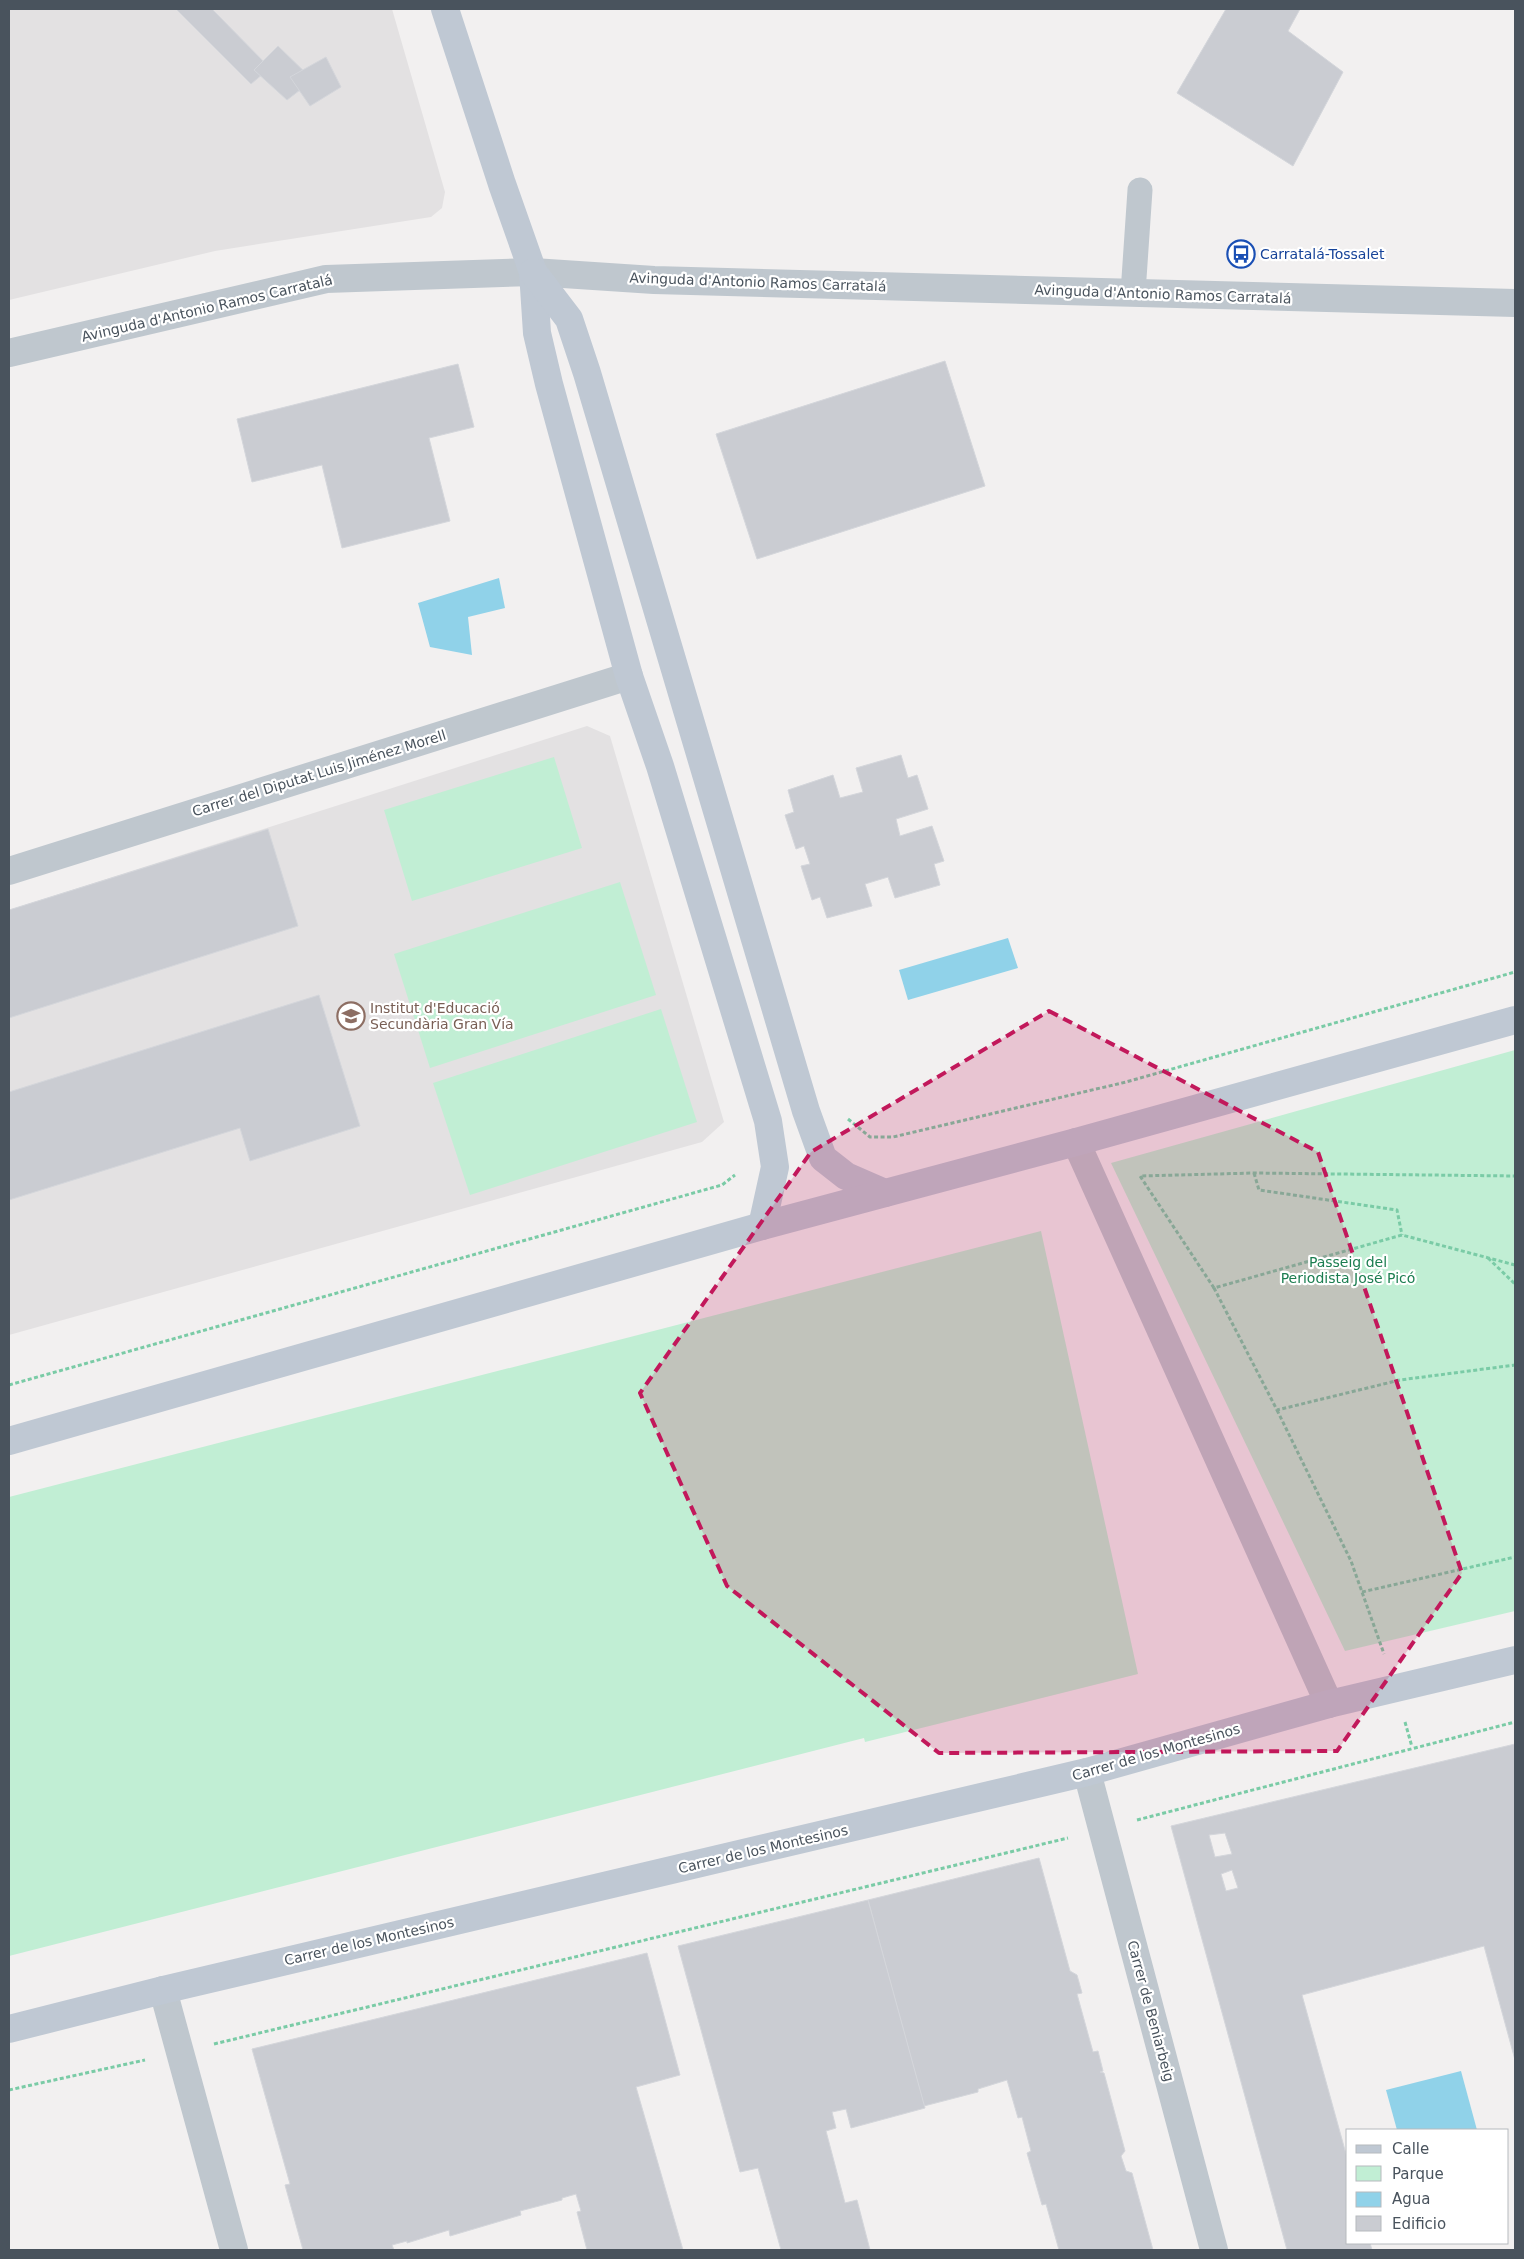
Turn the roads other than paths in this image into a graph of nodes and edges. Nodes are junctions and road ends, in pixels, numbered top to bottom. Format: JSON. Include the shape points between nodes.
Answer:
{"nodes":[{"id":1,"x":445,"y":9,"type":"edge"},
{"id":2,"x":1140,"y":190,"type":"dead end"},
{"id":3,"x":533,"y":272,"type":"junction"},
{"id":4,"x":1133,"y":293,"type":"junction"},
{"id":5,"x":1515,"y":303,"type":"edge"},
{"id":6,"x":9,"y":353,"type":"edge"},
{"id":7,"x":629,"y":676,"type":"junction"},
{"id":8,"x":9,"y":871,"type":"edge"},
{"id":9,"x":1515,"y":1020,"type":"edge"},
{"id":10,"x":1076,"y":1142,"type":"junction"},
{"id":11,"x":885,"y":1193,"type":"junction"},
{"id":12,"x":762,"y":1226,"type":"junction"},
{"id":13,"x":9,"y":1442,"type":"edge"},
{"id":14,"x":1515,"y":1660,"type":"edge"},
{"id":15,"x":1329,"y":1704,"type":"junction"},
{"id":16,"x":1088,"y":1772,"type":"junction"},
{"id":17,"x":162,"y":1990,"type":"junction"},
{"id":18,"x":9,"y":2029,"type":"edge"},
{"id":19,"x":234,"y":2250,"type":"edge"},
{"id":20,"x":1214,"y":2250,"type":"edge"}],
"edges":[{"from":1,"to":3,"type":"main road"},
{"from":2,"to":4,"type":"lane"},
{"from":3,"to":4,"type":"street","name":"Avinguda d'Antonio Ramos Carratalá","via":[[654,280]]},
{"from":3,"to":6,"type":"street","name":"Avinguda d'Antonio Ramos Carratalá","via":[[326,279]]},
{"from":3,"to":7,"type":"main road","via":[[537,333],[549,384]]},
{"from":3,"to":11,"type":"main road","via":[[569,319],[587,373],[806,1111],[823,1158],[846,1176]]},
{"from":4,"to":5,"type":"street","name":"Avinguda d'Antonio Ramos Carratalá"},
{"from":7,"to":8,"type":"street","name":"Carrer del Diputat Luis Jiménez Morell"},
{"from":7,"to":12,"type":"main road","via":[[660,766],[768,1121],[775,1167]]},
{"from":9,"to":10,"type":"main road"},
{"from":10,"to":11,"type":"main road"},
{"from":10,"to":15,"type":"street"},
{"from":11,"to":12,"type":"main road"},
{"from":12,"to":13,"type":"main road"},
{"from":14,"to":15,"type":"main road","name":"Carrer de los Montesinos"},
{"from":15,"to":16,"type":"main road","name":"Carrer de los Montesinos"},
{"from":16,"to":17,"type":"main road","name":"Carrer de los Montesinos"},
{"from":16,"to":20,"type":"street","name":"Carrer de Beniarbeig"},
{"from":17,"to":18,"type":"main road","name":"Carrer de los Montesinos"},
{"from":17,"to":19,"type":"street"}]}
